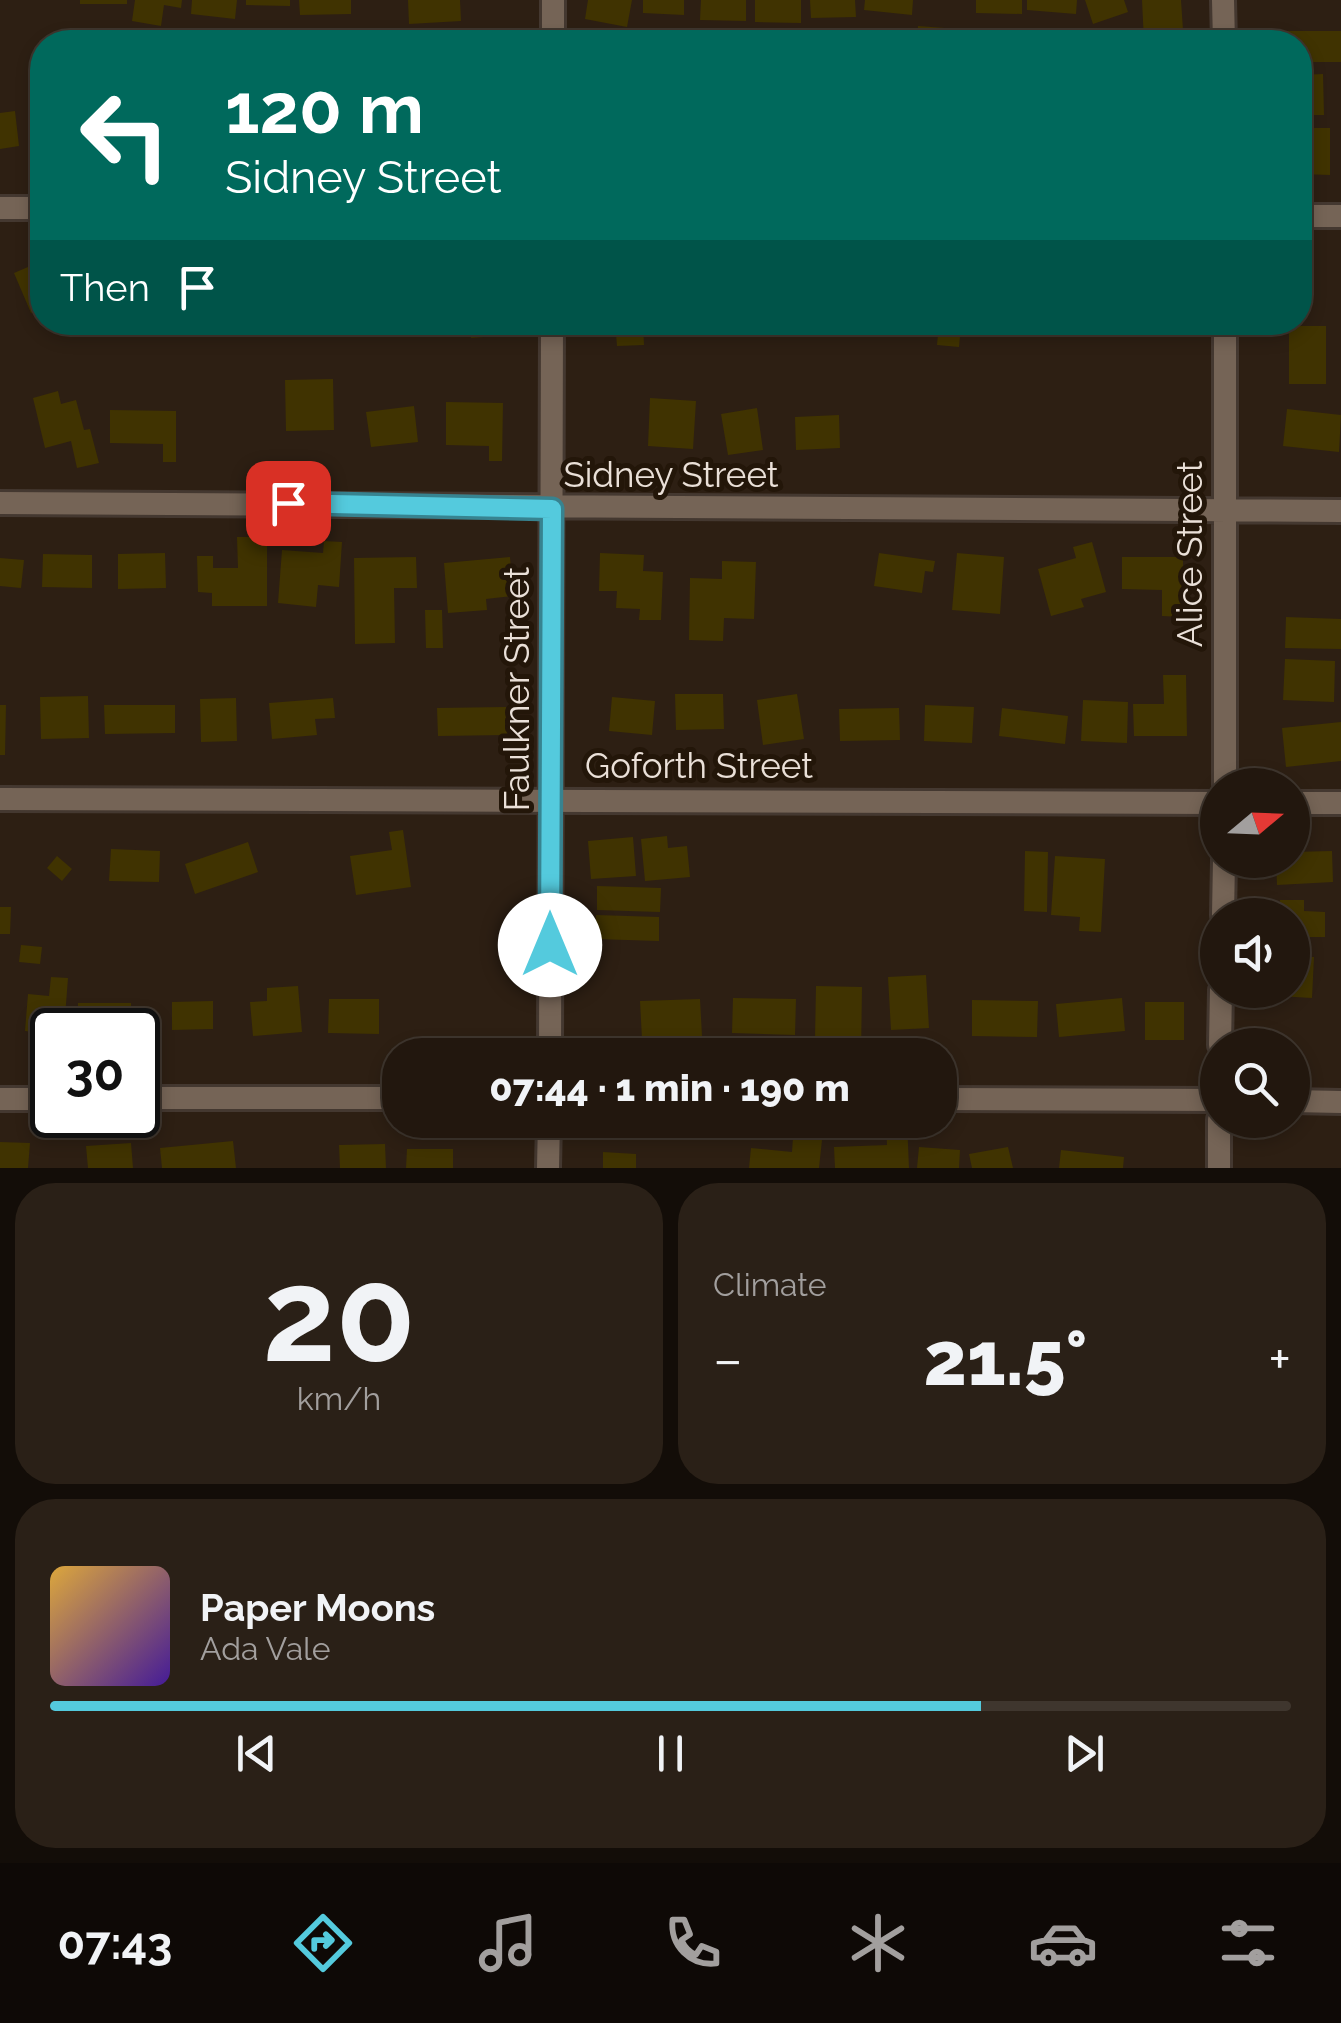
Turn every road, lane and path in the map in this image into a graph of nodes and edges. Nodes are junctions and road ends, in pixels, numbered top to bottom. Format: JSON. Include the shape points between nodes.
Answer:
{"nodes":[{"id":1,"x":553,"y":0,"type":"edge"},
{"id":2,"x":1223,"y":0,"type":"edge"},
{"id":3,"x":553,"y":30,"type":"edge"},
{"id":4,"x":1224,"y":30,"type":"edge"},
{"id":5,"x":0,"y":208,"type":"edge"},
{"id":6,"x":30,"y":208,"type":"edge"},
{"id":7,"x":1312,"y":216,"type":"edge"},
{"id":8,"x":1341,"y":216,"type":"edge"},
{"id":9,"x":552,"y":335,"type":"edge"},
{"id":10,"x":1225,"y":335,"type":"edge"},
{"id":11,"x":0,"y":503,"type":"edge"},
{"id":12,"x":552,"y":509,"type":"junction"},
{"id":13,"x":1341,"y":511,"type":"edge"},
{"id":14,"x":1224,"y":512,"type":"junction"},
{"id":15,"x":1225,"y":768,"type":"edge"},
{"id":16,"x":0,"y":798,"type":"edge"},
{"id":17,"x":551,"y":799,"type":"junction"},
{"id":18,"x":1200,"y":803,"type":"edge"},
{"id":19,"x":1310,"y":803,"type":"edge"},
{"id":20,"x":1341,"y":803,"type":"edge"},
{"id":21,"x":550,"y":1038,"type":"edge"},
{"id":22,"x":30,"y":1098,"type":"edge"},
{"id":23,"x":160,"y":1098,"type":"edge"},
{"id":24,"x":382,"y":1098,"type":"edge"},
{"id":25,"x":0,"y":1099,"type":"edge"},
{"id":26,"x":957,"y":1099,"type":"edge"},
{"id":27,"x":1200,"y":1100,"type":"edge"},
{"id":28,"x":1310,"y":1101,"type":"edge"},
{"id":29,"x":1341,"y":1102,"type":"edge"},
{"id":30,"x":549,"y":1138,"type":"edge"},
{"id":31,"x":1219,"y":1138,"type":"edge"},
{"id":32,"x":548,"y":1168,"type":"edge"},
{"id":33,"x":1218,"y":1168,"type":"edge"}],
"edges":[{"from":1,"to":3,"type":"street"},
{"from":2,"to":4,"type":"street"},
{"from":5,"to":6,"type":"street"},
{"from":7,"to":8,"type":"street"},
{"from":9,"to":12,"type":"street","name":"Faulkner Street"},
{"from":10,"to":14,"type":"street","name":"Alice Street"},
{"from":11,"to":12,"type":"street","name":"Sidney Street"},
{"from":12,"to":14,"type":"street","name":"Sidney Street"},
{"from":12,"to":17,"type":"street","name":"Faulkner Street"},
{"from":13,"to":14,"type":"street","name":"Sidney Street"},
{"from":14,"to":15,"type":"street","name":"Alice Street"},
{"from":16,"to":17,"type":"street","name":"Goforth Street"},
{"from":17,"to":18,"type":"street","name":"Goforth Street"},
{"from":17,"to":21,"type":"street","name":"Faulkner Street"},
{"from":19,"to":20,"type":"street"},
{"from":22,"to":25,"type":"street"},
{"from":23,"to":24,"type":"street"},
{"from":26,"to":27,"type":"street"},
{"from":28,"to":29,"type":"street"},
{"from":30,"to":32,"type":"street"},
{"from":31,"to":33,"type":"street"}]}
